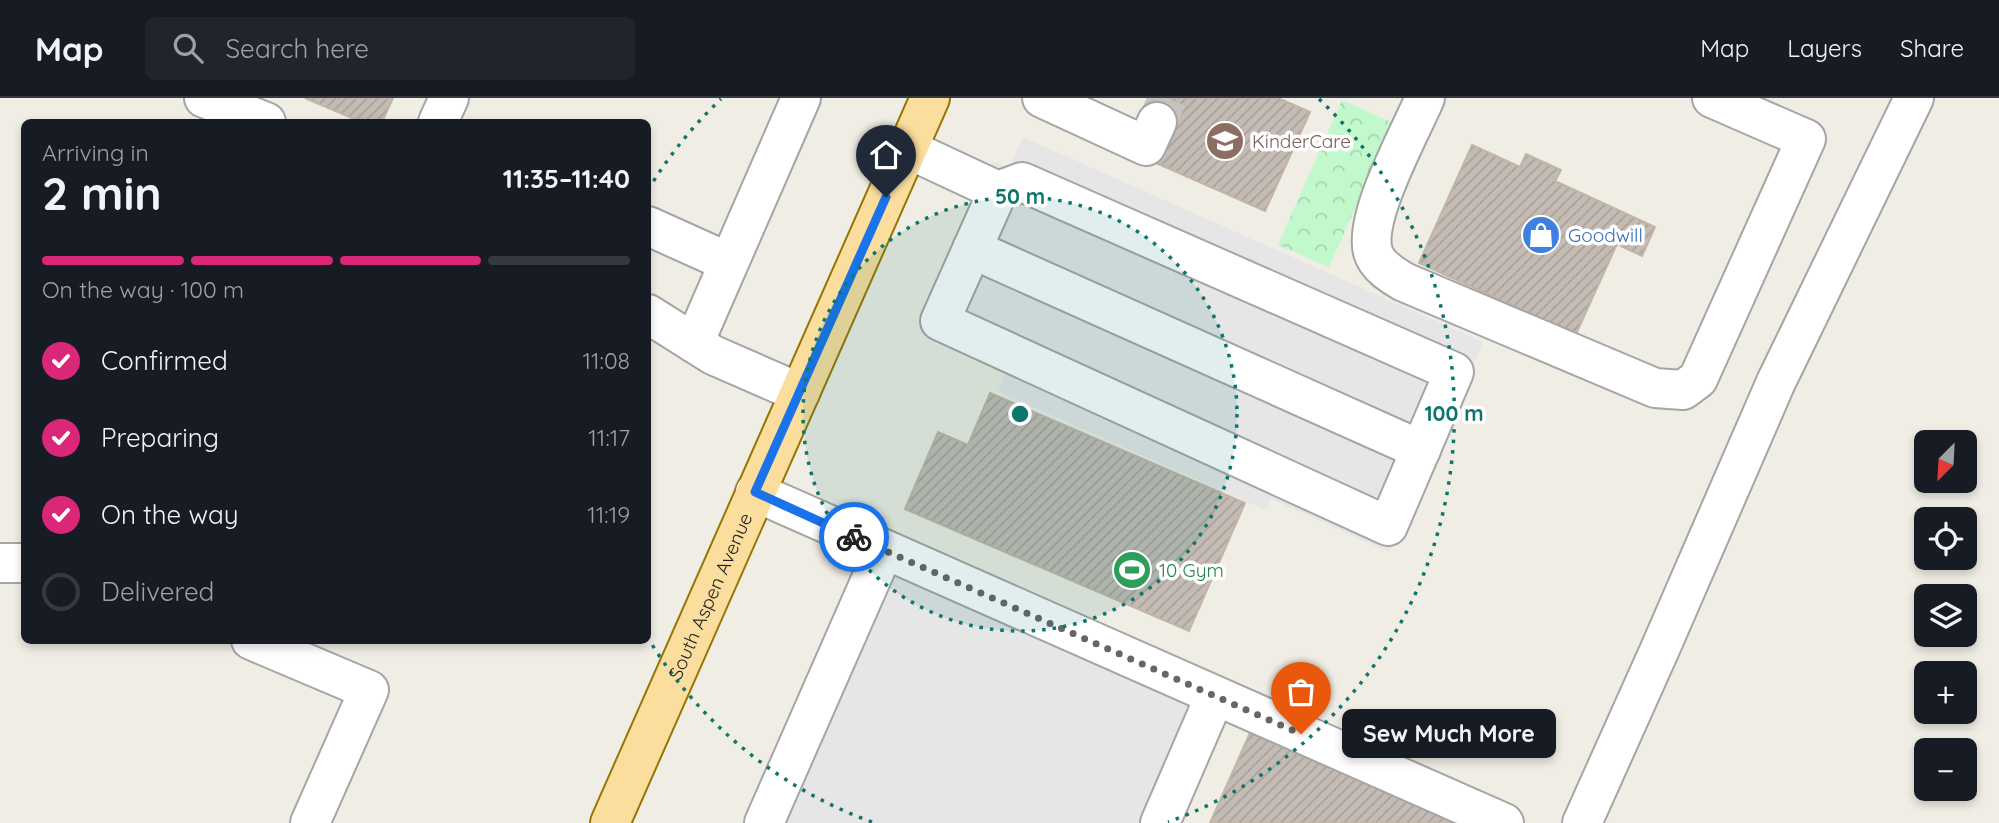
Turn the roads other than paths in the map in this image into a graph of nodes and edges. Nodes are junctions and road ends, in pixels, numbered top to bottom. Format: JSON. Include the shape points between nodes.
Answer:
{"nodes":[{"id":1,"x":204,"y":98,"type":"edge"},
{"id":2,"x":449,"y":98,"type":"edge"},
{"id":3,"x":801,"y":98,"type":"edge"},
{"id":4,"x":1042,"y":98,"type":"edge"},
{"id":5,"x":1425,"y":98,"type":"edge"},
{"id":6,"x":1712,"y":98,"type":"edge"},
{"id":7,"x":1914,"y":98,"type":"edge"},
{"id":8,"x":924,"y":100,"type":"edge"},
{"id":9,"x":258,"y":119,"type":"edge"},
{"id":10,"x":439,"y":119,"type":"edge"},
{"id":11,"x":1157,"y":122,"type":"tunnel mouth"},
{"id":12,"x":908,"y":149,"type":"junction"},
{"id":13,"x":998,"y":191,"type":"junction"},
{"id":14,"x":651,"y":227,"type":"edge"},
{"id":15,"x":972,"y":249,"type":"junction"},
{"id":16,"x":729,"y":262,"type":"junction"},
{"id":17,"x":651,"y":316,"type":"edge"},
{"id":18,"x":694,"y":343,"type":"junction"},
{"id":19,"x":800,"y":393,"type":"junction"},
{"id":20,"x":1421,"y":450,"type":"junction"},
{"id":21,"x":755,"y":492,"type":"junction"},
{"id":22,"x":884,"y":550,"type":"junction"},
{"id":23,"x":0,"y":563,"type":"edge"},
{"id":24,"x":21,"y":563,"type":"edge"},
{"id":25,"x":260,"y":644,"type":"edge"},
{"id":26,"x":1215,"y":696,"type":"junction"},
{"id":27,"x":310,"y":823,"type":"edge"},
{"id":28,"x":610,"y":823,"type":"edge"},
{"id":29,"x":764,"y":823,"type":"edge"},
{"id":30,"x":1160,"y":823,"type":"edge"},
{"id":31,"x":1504,"y":823,"type":"edge"},
{"id":32,"x":1582,"y":823,"type":"edge"}],
"edges":[{"from":1,"to":9,"type":"street"},
{"from":2,"to":10,"type":"street"},
{"from":3,"to":16,"type":"street"},
{"from":4,"to":11,"type":"street","via":[[1146,146]]},
{"from":5,"to":6,"type":"street","via":[[1376,210],[1371,236],[1374,254],[1388,272],[1655,388],[1683,390],[1698,379],[1806,139]]},
{"from":7,"to":32,"type":"street","via":[[1776,382]]},
{"from":8,"to":12,"type":"main road","name":"South Aspen Avenue"},
{"from":12,"to":13,"type":"street"},
{"from":12,"to":19,"type":"main road","name":"South Aspen Avenue"},
{"from":13,"to":15,"type":"street"},
{"from":13,"to":20,"type":"street","via":[[1022,182],[1454,372]]},
{"from":14,"to":16,"type":"street"},
{"from":15,"to":20,"type":"street"},
{"from":15,"to":20,"type":"street","via":[[940,321],[1388,526]]},
{"from":16,"to":18,"type":"street"},
{"from":17,"to":18,"type":"street"},
{"from":18,"to":19,"type":"street"},
{"from":19,"to":21,"type":"main road","name":"South Aspen Avenue"},
{"from":21,"to":22,"type":"street"},
{"from":21,"to":28,"type":"main road","name":"South Aspen Avenue"},
{"from":22,"to":26,"type":"street"},
{"from":22,"to":29,"type":"street"},
{"from":23,"to":24,"type":"street"},
{"from":25,"to":27,"type":"street","via":[[369,690]]},
{"from":26,"to":30,"type":"street"},
{"from":26,"to":31,"type":"street"}]}
